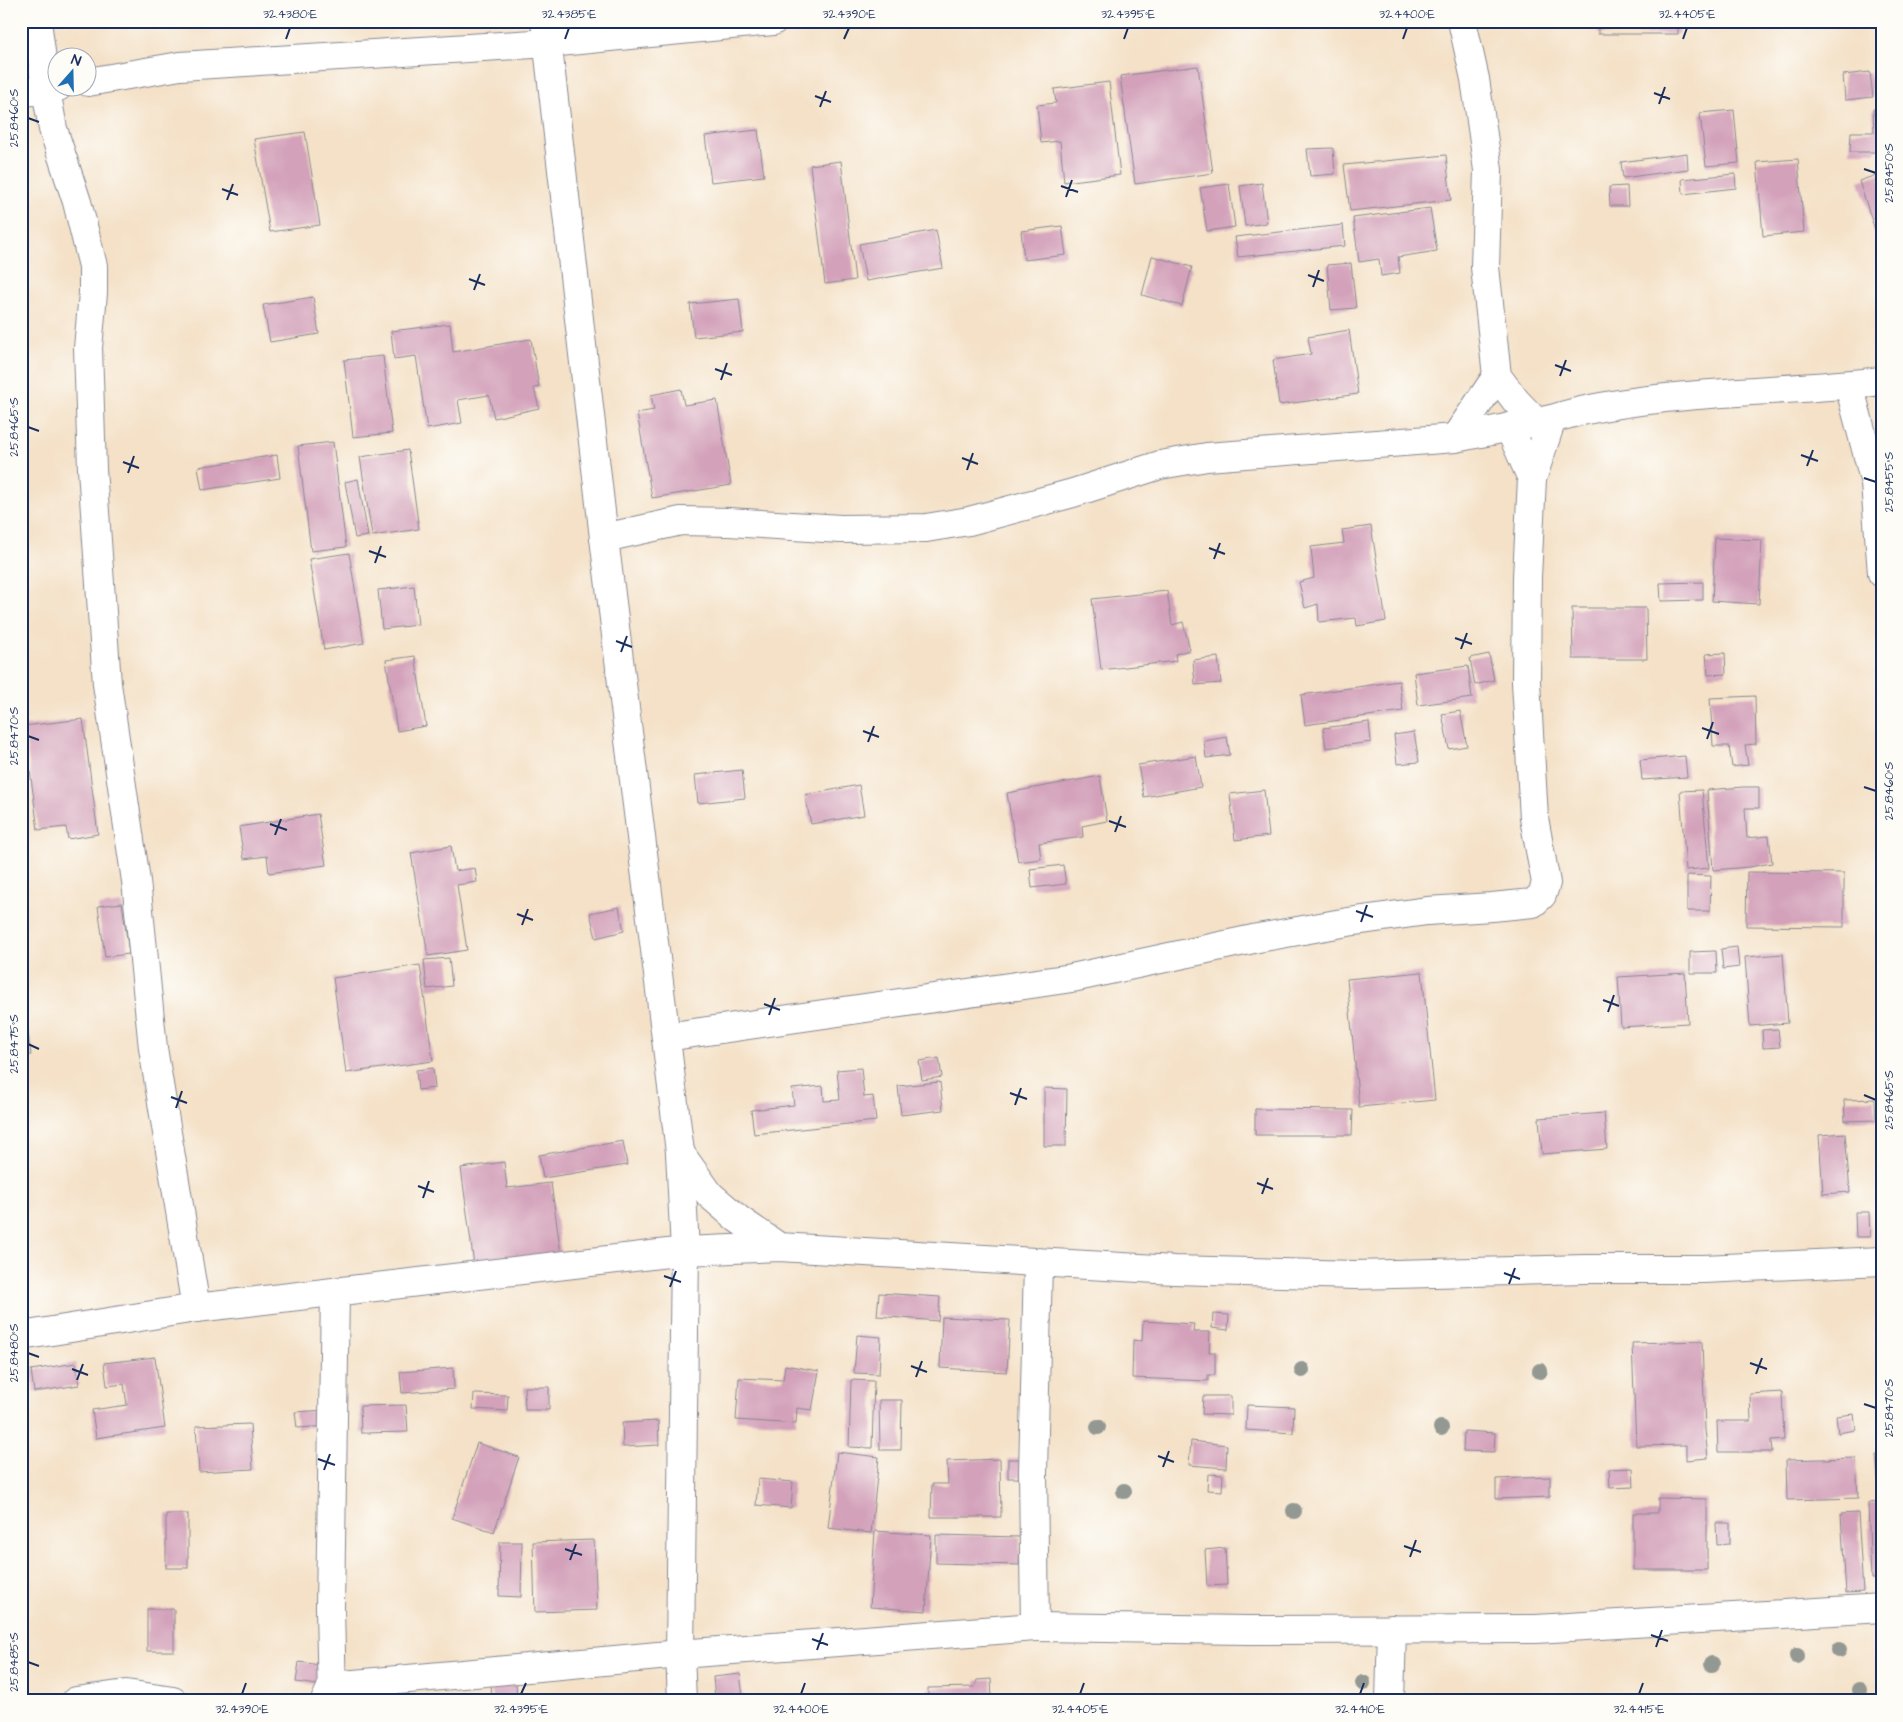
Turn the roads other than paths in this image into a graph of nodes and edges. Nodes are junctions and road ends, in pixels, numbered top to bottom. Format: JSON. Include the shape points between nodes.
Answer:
{"nodes":[{"id":1,"x":37,"y":21,"type":"edge"},
{"id":2,"x":773,"y":21,"type":"edge"},
{"id":3,"x":1462,"y":21,"type":"edge"},
{"id":4,"x":547,"y":32,"type":"edge"},
{"id":5,"x":98,"y":80,"type":"edge"},
{"id":6,"x":41,"y":90,"type":"edge"},
{"id":7,"x":1497,"y":376,"type":"junction"},
{"id":8,"x":1882,"y":381,"type":"edge"},
{"id":9,"x":1849,"y":385,"type":"junction"},
{"id":10,"x":1544,"y":421,"type":"junction"},
{"id":11,"x":1509,"y":427,"type":"junction"},
{"id":12,"x":1455,"y":438,"type":"junction"},
{"id":13,"x":1532,"y":479,"type":"junction"},
{"id":14,"x":604,"y":538,"type":"junction"},
{"id":15,"x":1882,"y":573,"type":"edge"},
{"id":16,"x":666,"y":1037,"type":"junction"},
{"id":17,"x":680,"y":1152,"type":"junction"},
{"id":18,"x":779,"y":1247,"type":"junction"},
{"id":19,"x":685,"y":1251,"type":"junction"},
{"id":20,"x":1882,"y":1261,"type":"edge"},
{"id":21,"x":1038,"y":1263,"type":"junction"},
{"id":22,"x":335,"y":1292,"type":"junction"},
{"id":23,"x":196,"y":1308,"type":"junction"},
{"id":24,"x":21,"y":1336,"type":"edge"},
{"id":25,"x":1882,"y":1608,"type":"edge"},
{"id":26,"x":1035,"y":1627,"type":"junction"},
{"id":27,"x":1392,"y":1630,"type":"junction"},
{"id":28,"x":680,"y":1654,"type":"junction"},
{"id":29,"x":330,"y":1696,"type":"edge"},
{"id":30,"x":76,"y":1701,"type":"edge"},
{"id":31,"x":173,"y":1701,"type":"edge"},
{"id":32,"x":682,"y":1701,"type":"edge"},
{"id":33,"x":1390,"y":1701,"type":"edge"}],
"edges":[{"from":1,"to":6,"type":"street"},
{"from":2,"to":4,"type":"street"},
{"from":3,"to":7,"type":"street","via":[[1475,79],[1488,170],[1485,267]]},
{"from":4,"to":5,"type":"street","via":[[180,66]]},
{"from":4,"to":14,"type":"street"},
{"from":6,"to":23,"type":"street","via":[[77,202],[93,266],[88,357],[92,469],[108,684],[136,881],[153,1048]]},
{"from":7,"to":10,"type":"street","via":[[1516,401]]},
{"from":7,"to":12,"type":"street"},
{"from":8,"to":9,"type":"street"},
{"from":9,"to":10,"type":"street","via":[[1690,395],[1618,404]]},
{"from":9,"to":15,"type":"street","via":[[1876,483]]},
{"from":10,"to":11,"type":"street"},
{"from":10,"to":13,"type":"street","via":[[1543,441]]},
{"from":11,"to":12,"type":"street"},
{"from":11,"to":13,"type":"street"},
{"from":12,"to":14,"type":"street","via":[[1207,457],[1160,465],[968,521],[926,528],[840,529],[681,521]]},
{"from":13,"to":16,"type":"street","via":[[1526,682],[1534,818],[1546,883],[1542,895],[1533,903],[1427,911],[1348,922],[1072,978]]},
{"from":14,"to":16,"type":"street"},
{"from":16,"to":17,"type":"street"},
{"from":17,"to":18,"type":"street","via":[[710,1195]]},
{"from":17,"to":19,"type":"street"},
{"from":18,"to":19,"type":"street"},
{"from":18,"to":21,"type":"street"},
{"from":19,"to":22,"type":"street"},
{"from":19,"to":28,"type":"street"},
{"from":20,"to":21,"type":"street","via":[[1703,1269],[1355,1275]]},
{"from":21,"to":26,"type":"street","via":[[1033,1473]]},
{"from":22,"to":23,"type":"street"},
{"from":22,"to":29,"type":"street"},
{"from":23,"to":24,"type":"street"},
{"from":25,"to":27,"type":"street","via":[[1536,1629]]},
{"from":26,"to":27,"type":"street"},
{"from":26,"to":28,"type":"street"},
{"from":27,"to":33,"type":"street"},
{"from":28,"to":29,"type":"street"},
{"from":28,"to":32,"type":"street"},
{"from":30,"to":31,"type":"street","via":[[126,1694]]}]}
